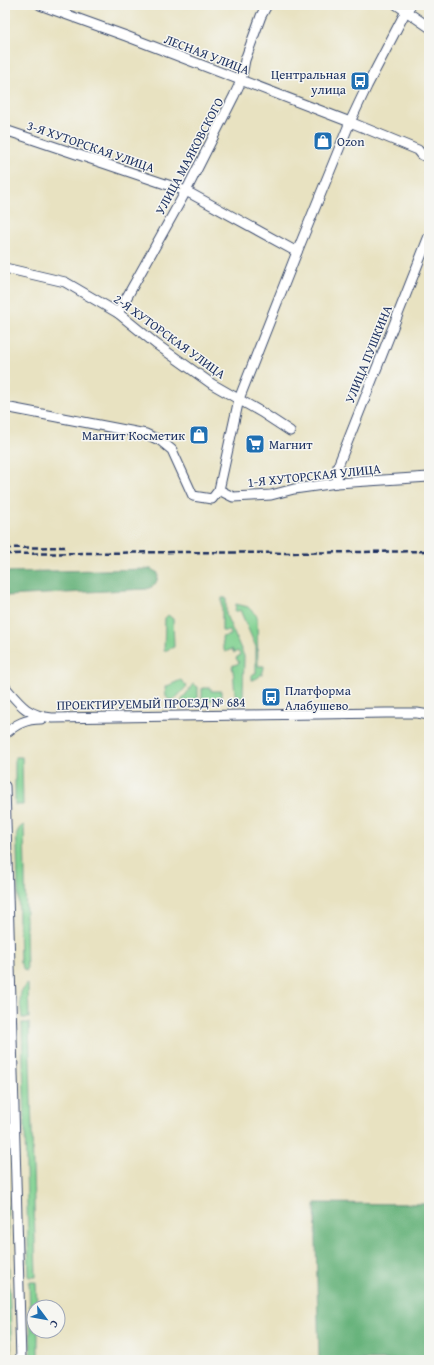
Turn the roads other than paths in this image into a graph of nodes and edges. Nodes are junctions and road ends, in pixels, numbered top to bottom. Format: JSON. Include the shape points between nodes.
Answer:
{"nodes":[{"id":1,"x":40,"y":5,"type":"edge"},
{"id":2,"x":267,"y":5,"type":"edge"},
{"id":3,"x":397,"y":5,"type":"edge"},
{"id":4,"x":409,"y":8,"type":"edge"},
{"id":5,"x":429,"y":27,"type":"edge"},
{"id":6,"x":241,"y":81,"type":"junction"},
{"id":7,"x":350,"y":122,"type":"junction"},
{"id":8,"x":5,"y":130,"type":"edge"},
{"id":9,"x":429,"y":158,"type":"edge"},
{"id":10,"x":186,"y":191,"type":"junction"},
{"id":11,"x":429,"y":236,"type":"edge"},
{"id":12,"x":297,"y":252,"type":"junction"},
{"id":13,"x":5,"y":268,"type":"edge"},
{"id":14,"x":118,"y":312,"type":"junction"},
{"id":15,"x":239,"y":399,"type":"junction"},
{"id":16,"x":5,"y":407,"type":"edge"},
{"id":17,"x":290,"y":431,"type":"dead end"},
{"id":18,"x":429,"y":477,"type":"edge"},
{"id":19,"x":337,"y":483,"type":"junction"},
{"id":20,"x":219,"y":490,"type":"junction"},
{"id":21,"x":5,"y":687,"type":"edge"},
{"id":22,"x":429,"y":715,"type":"edge"},
{"id":23,"x":52,"y":718,"type":"junction"},
{"id":24,"x":5,"y":734,"type":"edge"},
{"id":25,"x":5,"y":786,"type":"edge"},
{"id":26,"x":8,"y":1010,"type":"edge"},
{"id":27,"x":21,"y":1360,"type":"edge"}],
"edges":[{"from":1,"to":6,"type":"street","name":"ЛЕСНАЯ УЛИЦА"},
{"from":2,"to":6,"type":"street","name":"УЛИЦА МАЯКОВСКОГО","via":[[245,60]]},
{"from":3,"to":4,"type":"street"},
{"from":4,"to":5,"type":"street"},
{"from":4,"to":7,"type":"street"},
{"from":6,"to":7,"type":"street","name":"ЛЕСНАЯ УЛИЦА"},
{"from":6,"to":10,"type":"street","name":"УЛИЦА МАЯКОВСКОГО"},
{"from":7,"to":9,"type":"street","name":"ЛЕСНАЯ УЛИЦА","via":[[418,150]]},
{"from":7,"to":12,"type":"street"},
{"from":8,"to":10,"type":"street","name":"3-Я ХУТОРСКАЯ УЛИЦА"},
{"from":10,"to":12,"type":"street","name":"3-Я ХУТОРСКАЯ УЛИЦА"},
{"from":10,"to":14,"type":"street","name":"УЛИЦА МАЯКОВСКОГО"},
{"from":11,"to":19,"type":"street","name":"УЛИЦА ПУШКИНА","via":[[338,466]]},
{"from":12,"to":15,"type":"street"},
{"from":13,"to":14,"type":"street","name":"2-Я ХУТОРСКАЯ УЛИЦА","via":[[65,282]]},
{"from":14,"to":15,"type":"street","name":"2-Я ХУТОРСКАЯ УЛИЦА","via":[[156,344],[206,380]]},
{"from":15,"to":17,"type":"street","name":"2-Я ХУТОРСКАЯ УЛИЦА"},
{"from":15,"to":20,"type":"street"},
{"from":16,"to":20,"type":"street","via":[[146,434],[172,450],[193,496],[212,499]]},
{"from":18,"to":19,"type":"street","name":"1-Я ХУТОРСКАЯ УЛИЦА"},
{"from":19,"to":20,"type":"street","name":"1-Я ХУТОРСКАЯ УЛИЦА","via":[[271,495],[233,497]]},
{"from":21,"to":23,"type":"street","name":"ПРОЕКТИРУЕМЫЙ ПРОЕЗД № 684","via":[[32,714]]},
{"from":22,"to":23,"type":"street","name":"ПРОЕКТИРУЕМЫЙ ПРОЕЗД № 684","via":[[372,713]]},
{"from":23,"to":24,"type":"street","via":[[24,721]]},
{"from":25,"to":26,"type":"street"},
{"from":26,"to":27,"type":"street"}]}
